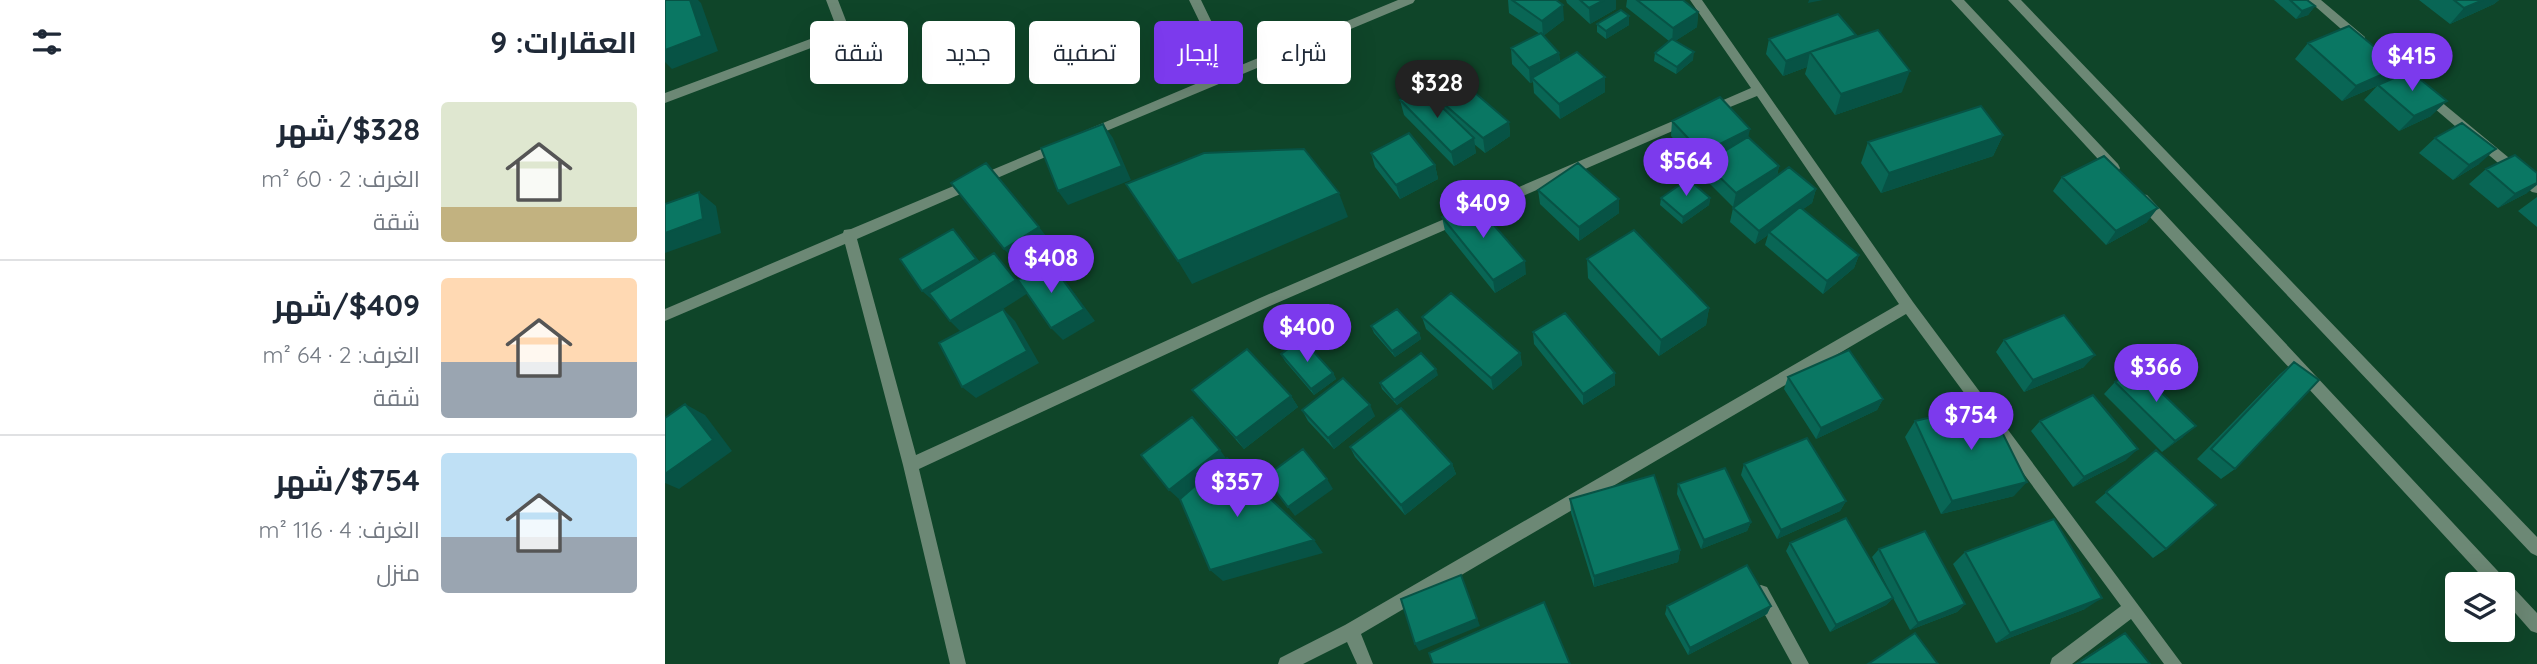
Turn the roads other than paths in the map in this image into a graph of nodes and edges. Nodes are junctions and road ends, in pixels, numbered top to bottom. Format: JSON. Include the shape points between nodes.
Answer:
{"nodes":[{"id":1,"x":832,"y":0,"type":"edge"},
{"id":2,"x":1195,"y":0,"type":"edge"},
{"id":3,"x":1409,"y":0,"type":"edge"},
{"id":4,"x":1696,"y":0,"type":"edge"},
{"id":5,"x":1957,"y":0,"type":"edge"},
{"id":6,"x":2014,"y":0,"type":"edge"},
{"id":7,"x":2314,"y":0,"type":"edge"},
{"id":8,"x":1205,"y":21,"type":"edge"},
{"id":9,"x":1243,"y":70,"type":"edge"},
{"id":10,"x":1209,"y":84,"type":"edge"},
{"id":11,"x":1759,"y":90,"type":"junction"},
{"id":12,"x":665,"y":98,"type":"edge"},
{"id":13,"x":2537,"y":188,"type":"edge"},
{"id":14,"x":849,"y":234,"type":"junction"},
{"id":15,"x":1908,"y":306,"type":"junction"},
{"id":16,"x":665,"y":315,"type":"edge"},
{"id":17,"x":911,"y":465,"type":"junction"},
{"id":18,"x":2537,"y":548,"type":"edge"},
{"id":19,"x":2488,"y":572,"type":"edge"},
{"id":20,"x":1752,"y":576,"type":"edge"},
{"id":21,"x":2515,"y":601,"type":"edge"},
{"id":22,"x":2132,"y":608,"type":"junction"},
{"id":23,"x":2537,"y":625,"type":"edge"},
{"id":24,"x":1351,"y":631,"type":"junction"},
{"id":25,"x":958,"y":664,"type":"edge"},
{"id":26,"x":1286,"y":664,"type":"edge"},
{"id":27,"x":1365,"y":664,"type":"edge"},
{"id":28,"x":1801,"y":664,"type":"edge"},
{"id":29,"x":2058,"y":664,"type":"edge"},
{"id":30,"x":2173,"y":664,"type":"edge"}],
"edges":[{"from":1,"to":12,"type":"street","via":[[844,31]]},
{"from":2,"to":8,"type":"street"},
{"from":3,"to":9,"type":"street"},
{"from":4,"to":11,"type":"street"},
{"from":5,"to":19,"type":"street"},
{"from":6,"to":18,"type":"street"},
{"from":7,"to":13,"type":"street"},
{"from":10,"to":14,"type":"street"},
{"from":11,"to":15,"type":"street"},
{"from":11,"to":17,"type":"street","via":[[1265,302]]},
{"from":14,"to":16,"type":"street"},
{"from":14,"to":17,"type":"street"},
{"from":15,"to":22,"type":"street"},
{"from":15,"to":24,"type":"street"},
{"from":17,"to":25,"type":"street"},
{"from":20,"to":28,"type":"street"},
{"from":21,"to":23,"type":"street"},
{"from":22,"to":29,"type":"street"},
{"from":22,"to":30,"type":"street"},
{"from":24,"to":26,"type":"street"},
{"from":24,"to":27,"type":"street"}]}
